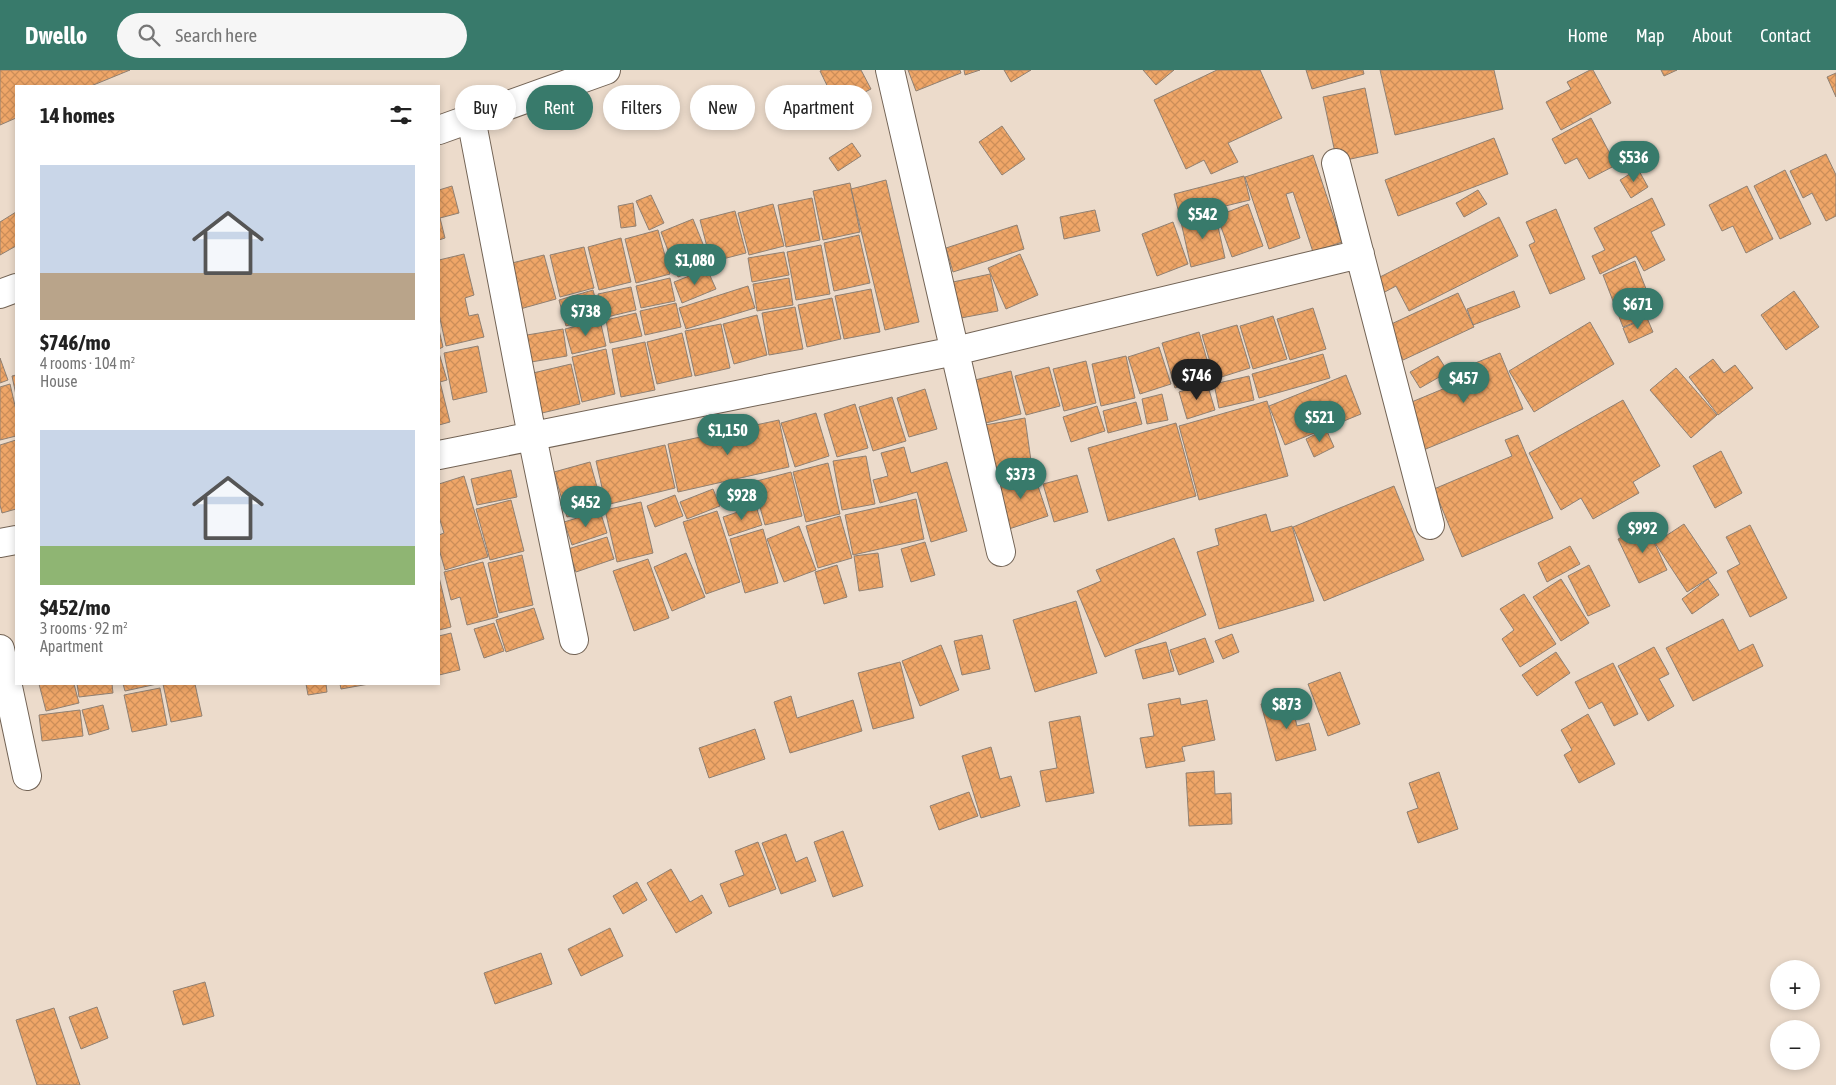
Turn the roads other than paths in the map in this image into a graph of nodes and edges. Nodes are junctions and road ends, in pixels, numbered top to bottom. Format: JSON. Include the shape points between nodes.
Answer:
{"nodes":[{"id":1,"x":606,"y":70,"type":"edge"},
{"id":2,"x":890,"y":70,"type":"edge"},
{"id":3,"x":516,"y":102,"type":"edge"},
{"id":4,"x":455,"y":124,"type":"edge"},
{"id":5,"x":440,"y":130,"type":"edge"},
{"id":6,"x":472,"y":130,"type":"edge"},
{"id":7,"x":1336,"y":163,"type":"dead end"},
{"id":8,"x":1360,"y":254,"type":"junction"},
{"id":9,"x":15,"y":288,"type":"edge"},
{"id":10,"x":0,"y":294,"type":"edge"},
{"id":11,"x":954,"y":352,"type":"junction"},
{"id":12,"x":532,"y":436,"type":"junction"},
{"id":13,"x":440,"y":455,"type":"edge"},
{"id":14,"x":1430,"y":524,"type":"dead end"},
{"id":15,"x":15,"y":540,"type":"edge"},
{"id":16,"x":0,"y":543,"type":"edge"},
{"id":17,"x":1000,"y":552,"type":"dead end"},
{"id":18,"x":574,"y":640,"type":"dead end"},
{"id":19,"x":0,"y":649,"type":"edge"},
{"id":20,"x":27,"y":776,"type":"dead end"}],
"edges":[{"from":1,"to":3,"type":"street"},
{"from":2,"to":11,"type":"street"},
{"from":4,"to":5,"type":"street"},
{"from":6,"to":12,"type":"street"},
{"from":7,"to":8,"type":"street"},
{"from":8,"to":11,"type":"street"},
{"from":8,"to":14,"type":"street"},
{"from":9,"to":10,"type":"street"},
{"from":11,"to":12,"type":"street"},
{"from":11,"to":17,"type":"street"},
{"from":12,"to":13,"type":"street"},
{"from":12,"to":18,"type":"street"},
{"from":15,"to":16,"type":"street"},
{"from":19,"to":20,"type":"street"}]}
